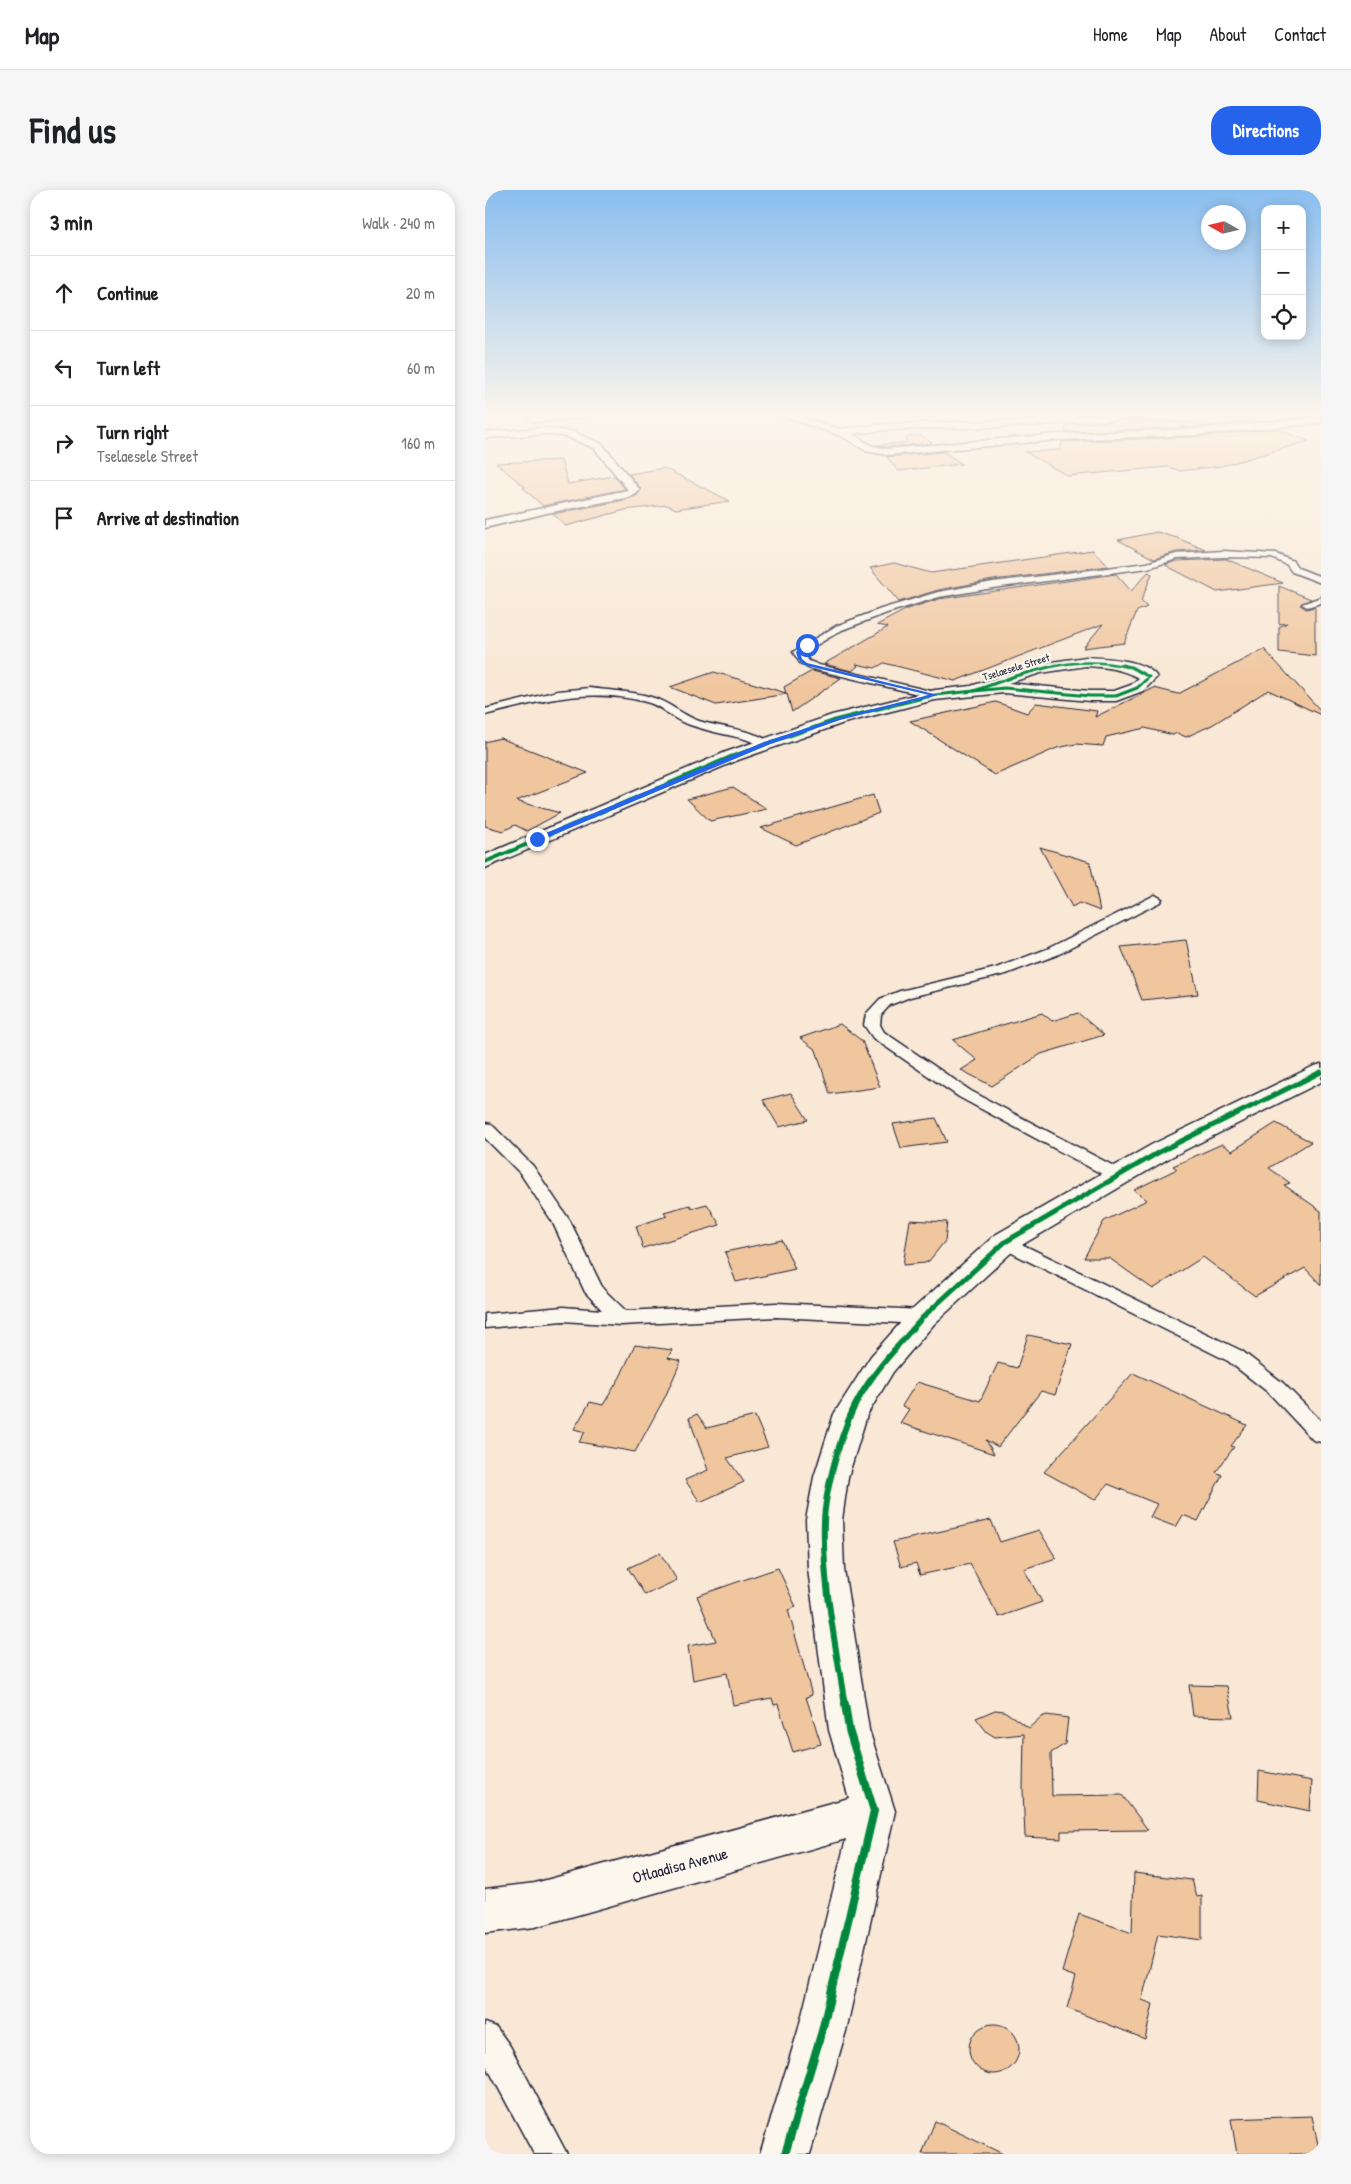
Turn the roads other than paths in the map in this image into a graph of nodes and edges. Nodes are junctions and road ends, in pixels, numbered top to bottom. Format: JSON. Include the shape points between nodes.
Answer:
{"nodes":[{"id":1,"x":567,"y":506,"type":"edge"},
{"id":2,"x":485,"y":524,"type":"edge"},
{"id":3,"x":1321,"y":580,"type":"edge"},
{"id":4,"x":1321,"y":600,"type":"edge"},
{"id":5,"x":1307,"y":604,"type":"dead end"},
{"id":6,"x":974,"y":691,"type":"junction"},
{"id":7,"x":935,"y":695,"type":"junction"},
{"id":8,"x":485,"y":712,"type":"edge"},
{"id":9,"x":766,"y":744,"type":"junction"},
{"id":10,"x":485,"y":862,"type":"edge"},
{"id":11,"x":1155,"y":898,"type":"dead end"},
{"id":12,"x":1321,"y":1072,"type":"edge"},
{"id":13,"x":485,"y":1128,"type":"edge"},
{"id":14,"x":1119,"y":1176,"type":"junction"},
{"id":15,"x":1005,"y":1242,"type":"junction"},
{"id":16,"x":923,"y":1317,"type":"junction"},
{"id":17,"x":621,"y":1318,"type":"junction"},
{"id":18,"x":485,"y":1321,"type":"edge"},
{"id":19,"x":1321,"y":1434,"type":"edge"},
{"id":20,"x":873,"y":1811,"type":"junction"},
{"id":21,"x":485,"y":1911,"type":"edge"},
{"id":22,"x":485,"y":2038,"type":"edge"},
{"id":23,"x":551,"y":2154,"type":"edge"},
{"id":24,"x":785,"y":2154,"type":"edge"}],
"edges":[{"from":1,"to":2,"type":"street"},
{"from":3,"to":7,"type":"lane","via":[[1295,570],[1290,563],[1273,556],[1223,554],[1176,558],[1148,565],[938,595],[884,610],[839,628],[798,652],[806,664]]},
{"from":4,"to":5,"type":"lane"},
{"from":6,"to":6,"type":"street","name":"Tselaesele Street","via":[[1004,688],[1116,696],[1137,688],[1149,677],[1125,664],[1067,663],[999,680]]},
{"from":6,"to":7,"type":"street","name":"Tselaesele Street"},
{"from":7,"to":9,"type":"street","name":"Tselaesele Street","via":[[839,719]]},
{"from":8,"to":9,"type":"lane","via":[[559,694],[590,691],[648,700],[664,705],[683,718]]},
{"from":9,"to":10,"type":"street","name":"Tselaesele Street"},
{"from":11,"to":14,"type":"lane","via":[[1052,952],[1001,970],[885,1002],[874,1014],[872,1025],[878,1035],[965,1094]]},
{"from":12,"to":14,"type":"street","via":[[1161,1151]]},
{"from":13,"to":17,"type":"lane","via":[[527,1170],[561,1221],[595,1292]]},
{"from":14,"to":15,"type":"street"},
{"from":15,"to":16,"type":"street"},
{"from":15,"to":19,"type":"lane","via":[[1235,1356],[1276,1388]]},
{"from":16,"to":17,"type":"lane","via":[[776,1310]]},
{"from":16,"to":20,"type":"street","via":[[882,1364],[851,1414],[831,1477],[824,1520],[826,1569],[849,1730]]},
{"from":17,"to":18,"type":"lane","via":[[563,1314]]},
{"from":20,"to":21,"type":"street","name":"Otlaadisa Avenue","via":[[535,1905]]},
{"from":20,"to":24,"type":"street","via":[[821,2031]]},
{"from":22,"to":23,"type":"lane","via":[[499,2057]]}]}
